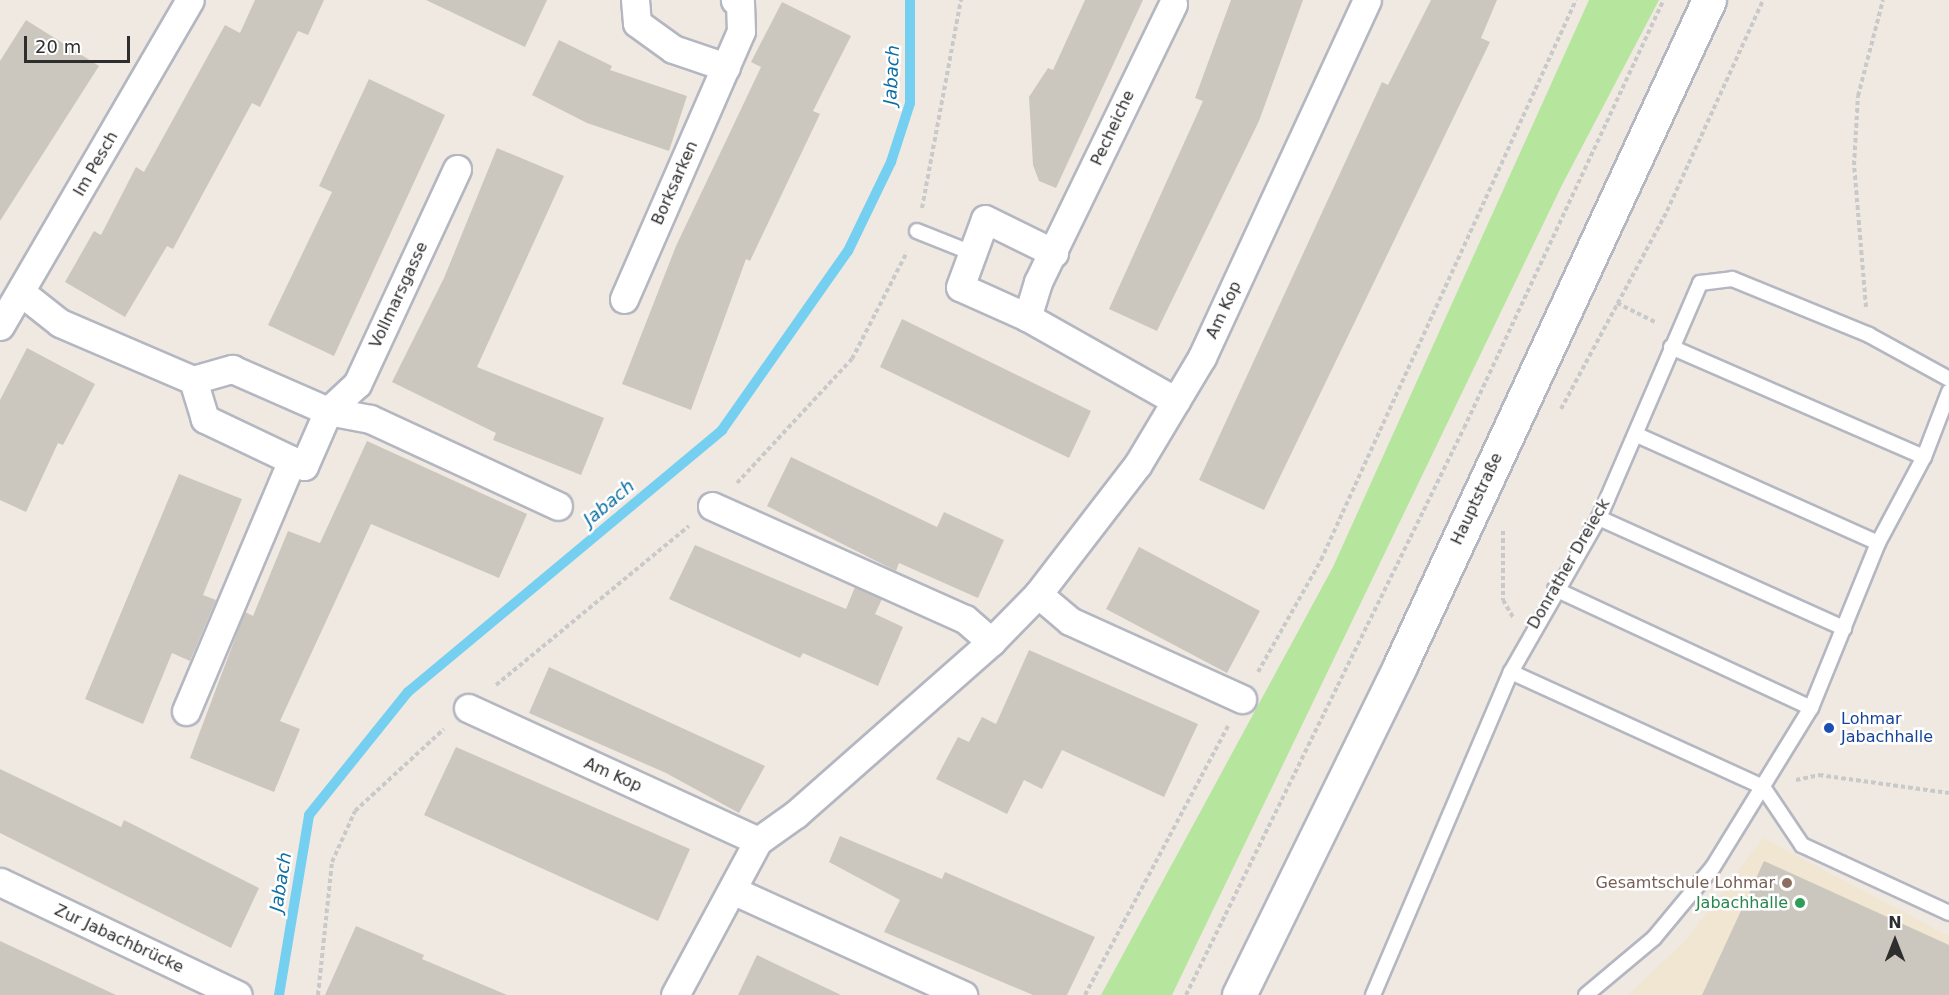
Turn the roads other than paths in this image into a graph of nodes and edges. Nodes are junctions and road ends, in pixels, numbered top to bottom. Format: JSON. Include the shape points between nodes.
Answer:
{"nodes":[{"id":1,"x":190,"y":0,"type":"edge"},
{"id":2,"x":635,"y":0,"type":"edge"},
{"id":3,"x":735,"y":0,"type":"edge"},
{"id":4,"x":1367,"y":0,"type":"edge"},
{"id":5,"x":1709,"y":0,"type":"edge"},
{"id":6,"x":1173,"y":4,"type":"dead end"},
{"id":7,"x":726,"y":67,"type":"junction"},
{"id":8,"x":457,"y":169,"type":"dead end"},
{"id":9,"x":917,"y":231,"type":"road end"},
{"id":10,"x":972,"y":253,"type":"junction"},
{"id":11,"x":1054,"y":253,"type":"junction"},
{"id":12,"x":22,"y":293,"type":"junction"},
{"id":13,"x":624,"y":299,"type":"dead end"},
{"id":14,"x":1027,"y":316,"type":"junction"},
{"id":15,"x":0,"y":326,"type":"edge"},
{"id":16,"x":1674,"y":340,"type":"junction"},
{"id":17,"x":193,"y":380,"type":"junction"},
{"id":18,"x":1949,"y":380,"type":"edge"},
{"id":19,"x":1949,"y":392,"type":"edge"},
{"id":20,"x":1176,"y":400,"type":"junction"},
{"id":21,"x":328,"y":411,"type":"junction"},
{"id":22,"x":1637,"y":435,"type":"junction"},
{"id":23,"x":1924,"y":457,"type":"junction"},
{"id":24,"x":292,"y":460,"type":"junction"},
{"id":25,"x":558,"y":506,"type":"dead end"},
{"id":26,"x":712,"y":506,"type":"road end"},
{"id":27,"x":1599,"y":518,"type":"junction"},
{"id":28,"x":1878,"y":543,"type":"junction"},
{"id":29,"x":1555,"y":589,"type":"junction"},
{"id":30,"x":1038,"y":594,"type":"junction"},
{"id":31,"x":1844,"y":628,"type":"junction"},
{"id":32,"x":991,"y":642,"type":"junction"},
{"id":33,"x":1510,"y":672,"type":"junction"},
{"id":34,"x":1242,"y":699,"type":"road end"},
{"id":35,"x":468,"y":708,"type":"road end"},
{"id":36,"x":1811,"y":708,"type":"junction"},
{"id":37,"x":186,"y":711,"type":"dead end"},
{"id":38,"x":1763,"y":788,"type":"junction"},
{"id":39,"x":759,"y":841,"type":"junction"},
{"id":40,"x":0,"y":882,"type":"edge"},
{"id":41,"x":732,"y":890,"type":"junction"},
{"id":42,"x":1949,"y":913,"type":"edge"},
{"id":43,"x":238,"y":995,"type":"edge"},
{"id":44,"x":675,"y":995,"type":"edge"},
{"id":45,"x":963,"y":995,"type":"edge"},
{"id":46,"x":1239,"y":995,"type":"edge"},
{"id":47,"x":1373,"y":995,"type":"edge"},
{"id":48,"x":1586,"y":995,"type":"edge"}],
"edges":[{"from":1,"to":12,"type":"street","name":"Im Pesch"},
{"from":2,"to":7,"type":"street","via":[[637,23],[673,49]]},
{"from":3,"to":7,"type":"street","name":"Borksarken","via":[[741,3],[741,31]]},
{"from":4,"to":20,"type":"street","name":"Am Kop","via":[[1202,357]]},
{"from":5,"to":46,"type":"main road","name":"Hauptstraße","via":[[1400,666]]},
{"from":6,"to":11,"type":"street","name":"Pecheiche"},
{"from":7,"to":13,"type":"street","name":"Borksarken"},
{"from":8,"to":21,"type":"street","name":"Vollmarsgasse","via":[[357,384]]},
{"from":9,"to":10,"type":"lane"},
{"from":10,"to":11,"type":"street","via":[[986,219]]},
{"from":10,"to":14,"type":"street","via":[[960,287]]},
{"from":11,"to":14,"type":"street","name":"Pecheiche"},
{"from":12,"to":15,"type":"street","name":"Im Pesch"},
{"from":12,"to":17,"type":"street","via":[[60,323]]},
{"from":14,"to":20,"type":"street"},
{"from":16,"to":18,"type":"lane","name":"Donrather Dreieck","via":[[1700,283],[1732,279],[1869,335]]},
{"from":16,"to":22,"type":"lane","name":"Donrather Dreieck"},
{"from":16,"to":23,"type":"lane"},
{"from":17,"to":21,"type":"street","via":[[232,369]]},
{"from":17,"to":24,"type":"street","via":[[205,419]]},
{"from":19,"to":23,"type":"lane"},
{"from":20,"to":30,"type":"street","name":"Am Kop","via":[[1138,464]]},
{"from":21,"to":24,"type":"street","name":"Vollmarsgasse","via":[[304,466]]},
{"from":21,"to":25,"type":"street","via":[[370,420]]},
{"from":22,"to":27,"type":"lane","name":"Donrather Dreieck"},
{"from":22,"to":28,"type":"lane"},
{"from":23,"to":28,"type":"lane"},
{"from":24,"to":37,"type":"street"},
{"from":26,"to":32,"type":"street","via":[[965,620]]},
{"from":27,"to":29,"type":"lane","name":"Donrather Dreieck"},
{"from":27,"to":31,"type":"lane"},
{"from":28,"to":31,"type":"lane"},
{"from":29,"to":33,"type":"lane","name":"Donrather Dreieck"},
{"from":29,"to":36,"type":"lane"},
{"from":30,"to":32,"type":"street","name":"Am Kop"},
{"from":30,"to":34,"type":"street","via":[[1070,621]]},
{"from":31,"to":36,"type":"lane"},
{"from":32,"to":39,"type":"street","name":"Am Kop","via":[[796,814]]},
{"from":33,"to":38,"type":"lane"},
{"from":33,"to":47,"type":"lane","name":"Donrather Dreieck"},
{"from":35,"to":39,"type":"street","name":"Am Kop"},
{"from":36,"to":38,"type":"lane"},
{"from":38,"to":42,"type":"lane","via":[[1802,845]]},
{"from":38,"to":48,"type":"lane","via":[[1713,867],[1654,938]]},
{"from":39,"to":41,"type":"street","name":"Am Kop"},
{"from":40,"to":43,"type":"street","name":"Zur Jabachbrücke"},
{"from":41,"to":44,"type":"street","name":"Am Kop"},
{"from":41,"to":45,"type":"street"}]}
